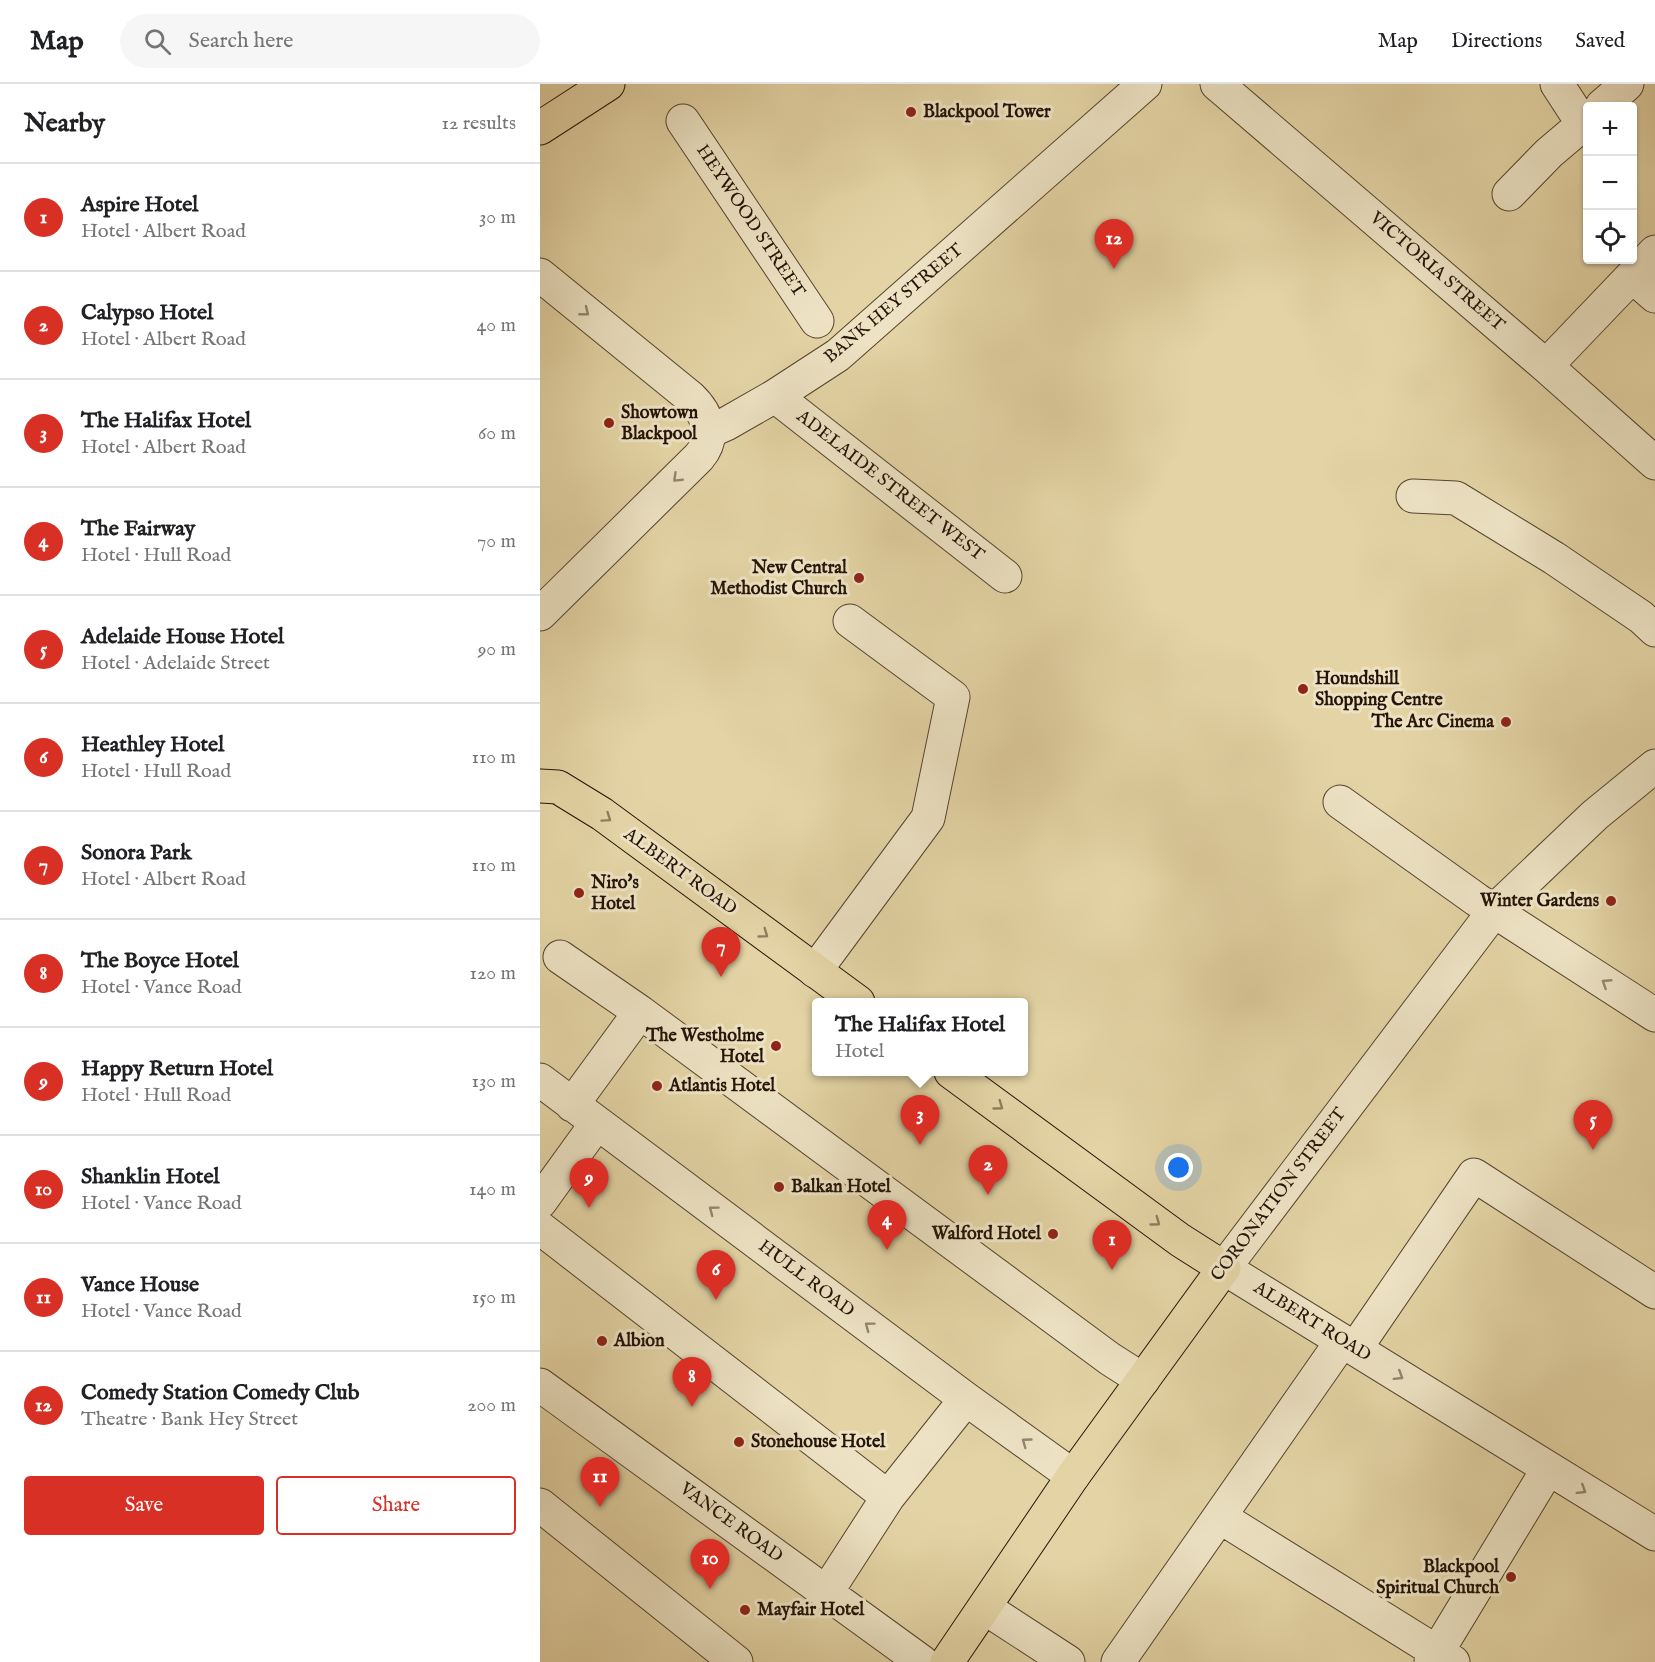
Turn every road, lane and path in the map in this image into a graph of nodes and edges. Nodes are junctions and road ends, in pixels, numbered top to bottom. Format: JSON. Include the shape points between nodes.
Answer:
{"nodes":[{"id":1,"x":608,"y":84,"type":"edge"},
{"id":2,"x":1145,"y":84,"type":"edge"},
{"id":3,"x":1217,"y":84,"type":"edge"},
{"id":4,"x":1557,"y":84,"type":"edge"},
{"id":5,"x":1627,"y":84,"type":"edge"},
{"id":6,"x":1607,"y":102,"type":"edge"},
{"id":7,"x":1583,"y":109,"type":"edge"},
{"id":8,"x":683,"y":121,"type":"dead end"},
{"id":9,"x":1583,"y":124,"type":"edge"},
{"id":10,"x":540,"y":128,"type":"edge"},
{"id":11,"x":1509,"y":194,"type":"dead end"},
{"id":12,"x":1655,"y":252,"type":"edge"},
{"id":13,"x":540,"y":275,"type":"edge"},
{"id":14,"x":1643,"y":286,"type":"edge"},
{"id":15,"x":817,"y":321,"type":"dead end"},
{"id":16,"x":1546,"y":366,"type":"junction"},
{"id":17,"x":775,"y":396,"type":"junction"},
{"id":18,"x":708,"y":432,"type":"junction"},
{"id":19,"x":1655,"y":463,"type":"edge"},
{"id":20,"x":1413,"y":496,"type":"dead end"},
{"id":21,"x":1005,"y":576,"type":"dead end"},
{"id":22,"x":543,"y":607,"type":"edge"},
{"id":23,"x":850,"y":621,"type":"dead end"},
{"id":24,"x":1655,"y":630,"type":"edge"},
{"id":25,"x":1655,"y":766,"type":"edge"},
{"id":26,"x":546,"y":783,"type":"edge"},
{"id":27,"x":1340,"y":802,"type":"dead end"},
{"id":28,"x":1494,"y":912,"type":"junction"},
{"id":29,"x":560,"y":957,"type":"dead end"},
{"id":30,"x":815,"y":971,"type":"junction"},
{"id":31,"x":852,"y":998,"type":"edge"},
{"id":32,"x":640,"y":1012,"type":"junction"},
{"id":33,"x":1655,"y":1014,"type":"edge"},
{"id":34,"x":958,"y":1076,"type":"edge"},
{"id":35,"x":540,"y":1080,"type":"edge"},
{"id":36,"x":585,"y":1114,"type":"junction"},
{"id":37,"x":540,"y":1202,"type":"edge"},
{"id":38,"x":540,"y":1228,"type":"edge"},
{"id":39,"x":1224,"y":1268,"type":"junction"},
{"id":40,"x":1655,"y":1292,"type":"edge"},
{"id":41,"x":1348,"y":1345,"type":"junction"},
{"id":42,"x":1143,"y":1380,"type":"junction"},
{"id":43,"x":540,"y":1384,"type":"edge"},
{"id":44,"x":966,"y":1399,"type":"junction"},
{"id":45,"x":1548,"y":1469,"type":"junction"},
{"id":46,"x":1073,"y":1476,"type":"junction"},
{"id":47,"x":888,"y":1497,"type":"junction"},
{"id":48,"x":540,"y":1505,"type":"edge"},
{"id":49,"x":1220,"y":1517,"type":"junction"},
{"id":50,"x":1655,"y":1534,"type":"edge"},
{"id":51,"x":826,"y":1593,"type":"junction"},
{"id":52,"x":985,"y":1608,"type":"junction"},
{"id":53,"x":1440,"y":1659,"type":"edge"},
{"id":54,"x":736,"y":1662,"type":"edge"},
{"id":55,"x":922,"y":1662,"type":"edge"},
{"id":56,"x":947,"y":1662,"type":"edge"},
{"id":57,"x":1068,"y":1662,"type":"edge"},
{"id":58,"x":1118,"y":1662,"type":"edge"}],
"edges":[{"from":1,"to":10,"type":"main road"},
{"from":2,"to":17,"type":"street","name":"BANK HEY STREET","via":[[838,355]]},
{"from":3,"to":16,"type":"street","name":"VICTORIA STREET"},
{"from":4,"to":7,"type":"street"},
{"from":5,"to":6,"type":"street"},
{"from":8,"to":15,"type":"street","name":"HEYWOOD STREET"},
{"from":9,"to":11,"type":"street"},
{"from":12,"to":14,"type":"street"},
{"from":13,"to":18,"type":"street","one_way":true,"via":[[690,397],[701,410]]},
{"from":14,"to":16,"type":"street"},
{"from":16,"to":19,"type":"street","name":"VICTORIA STREET"},
{"from":17,"to":18,"type":"street","name":"BANK HEY STREET"},
{"from":17,"to":21,"type":"street","name":"ADELAIDE STREET WEST"},
{"from":18,"to":22,"type":"street","one_way":true,"via":[[707,446],[699,457]]},
{"from":20,"to":24,"type":"street","via":[[1456,498],[1554,558]]},
{"from":23,"to":30,"type":"street","via":[[953,697],[928,819]]},
{"from":25,"to":28,"type":"street","name":"CORONATION STREET","via":[[1595,815]]},
{"from":26,"to":30,"type":"main road","name":"ALBERT ROAD","one_way":true,"via":[[602,814]]},
{"from":27,"to":28,"type":"street"},
{"from":33,"to":28,"type":"street","one_way":true},
{"from":28,"to":39,"type":"street","name":"CORONATION STREET"},
{"from":29,"to":32,"type":"street"},
{"from":30,"to":31,"type":"main road","name":"ALBERT ROAD"},
{"from":32,"to":36,"type":"street"},
{"from":32,"to":42,"type":"street"},
{"from":34,"to":39,"type":"main road","name":"ALBERT ROAD","one_way":true},
{"from":35,"to":36,"type":"street","name":"HULL ROAD"},
{"from":36,"to":37,"type":"street"},
{"from":44,"to":36,"type":"street","name":"HULL ROAD","one_way":true},
{"from":38,"to":47,"type":"street"},
{"from":39,"to":41,"type":"street","name":"ALBERT ROAD"},
{"from":39,"to":42,"type":"main road","name":"CORONATION STREET"},
{"from":40,"to":41,"type":"street","via":[[1474,1175]]},
{"from":41,"to":45,"type":"street","name":"ALBERT ROAD","one_way":true},
{"from":41,"to":49,"type":"street"},
{"from":42,"to":46,"type":"main road","name":"CORONATION STREET"},
{"from":43,"to":51,"type":"street","name":"VANCE ROAD"},
{"from":46,"to":44,"type":"street","name":"HULL ROAD","one_way":true},
{"from":44,"to":47,"type":"street"},
{"from":45,"to":50,"type":"street","name":"ALBERT ROAD","one_way":true},
{"from":45,"to":53,"type":"street"},
{"from":46,"to":52,"type":"main road","name":"CORONATION STREET"},
{"from":47,"to":51,"type":"street"},
{"from":48,"to":54,"type":"street"},
{"from":49,"to":53,"type":"street"},
{"from":49,"to":58,"type":"street"},
{"from":51,"to":55,"type":"street","name":"VANCE ROAD"},
{"from":52,"to":56,"type":"main road","name":"CORONATION STREET"},
{"from":52,"to":57,"type":"street"}]}
